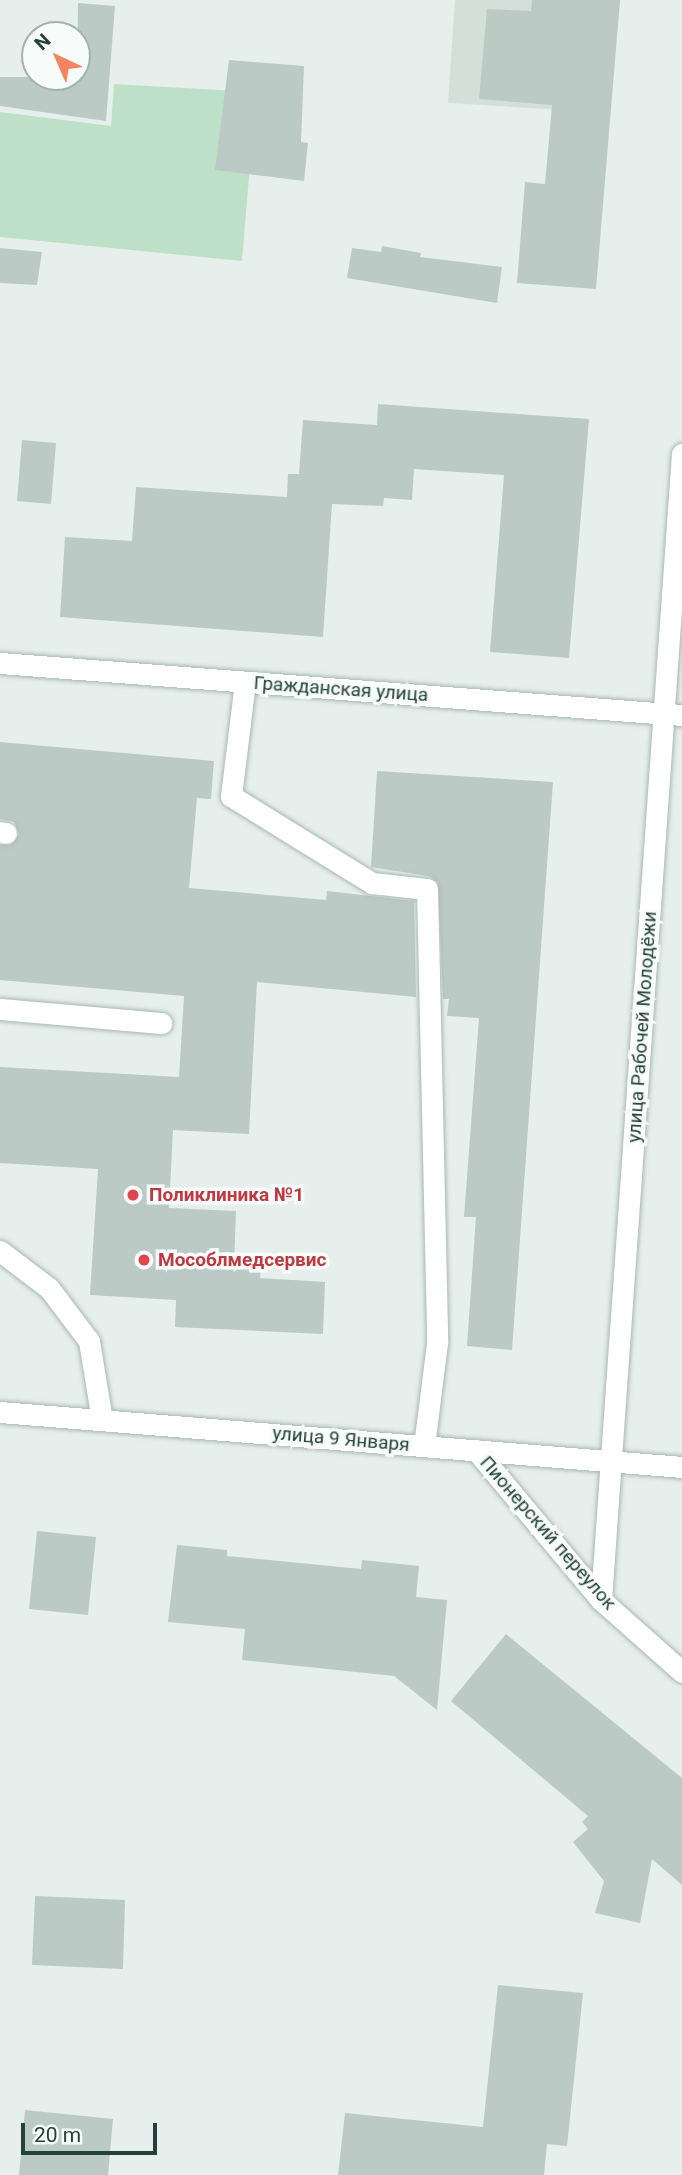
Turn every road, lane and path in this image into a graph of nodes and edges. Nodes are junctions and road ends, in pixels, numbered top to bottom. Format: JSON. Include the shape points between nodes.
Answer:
{"nodes":[{"id":1,"x":682,"y":454,"type":"edge"},
{"id":2,"x":0,"y":663,"type":"edge"},
{"id":3,"x":245,"y":682,"type":"junction"},
{"id":4,"x":673,"y":714,"type":"edge"},
{"id":5,"x":0,"y":1009,"type":"edge"},
{"id":6,"x":161,"y":1023,"type":"dead end"},
{"id":7,"x":0,"y":1251,"type":"edge"},
{"id":8,"x":0,"y":1412,"type":"edge"},
{"id":9,"x":102,"y":1420,"type":"junction"},
{"id":10,"x":424,"y":1446,"type":"junction"},
{"id":11,"x":476,"y":1450,"type":"junction"},
{"id":12,"x":611,"y":1461,"type":"junction"},
{"id":13,"x":682,"y":1467,"type":"edge"},
{"id":14,"x":601,"y":1600,"type":"junction"},
{"id":15,"x":682,"y":1672,"type":"edge"}],
"edges":[{"from":1,"to":4,"type":"street","name":"улица Рабочей Молодёжи"},
{"from":2,"to":3,"type":"street","name":"Гражданская улица"},
{"from":3,"to":4,"type":"street","name":"Гражданская улица"},
{"from":3,"to":10,"type":"street","via":[[232,796],[372,883],[427,889],[437,1343]]},
{"from":4,"to":12,"type":"street","name":"улица Рабочей Молодёжи"},
{"from":5,"to":6,"type":"street"},
{"from":7,"to":9,"type":"street","via":[[49,1288],[89,1341]]},
{"from":8,"to":9,"type":"street","name":"улица 9 Января"},
{"from":9,"to":10,"type":"street","name":"улица 9 Января"},
{"from":10,"to":11,"type":"street","name":"улица 9 Января"},
{"from":11,"to":12,"type":"street","name":"улица 9 Января"},
{"from":11,"to":14,"type":"street","name":"Пионерский переулок"},
{"from":12,"to":13,"type":"street","name":"улица 9 Января"},
{"from":12,"to":14,"type":"street","name":"улица Рабочей Молодёжи"},
{"from":14,"to":15,"type":"street","name":"Пионерский переулок"}]}
